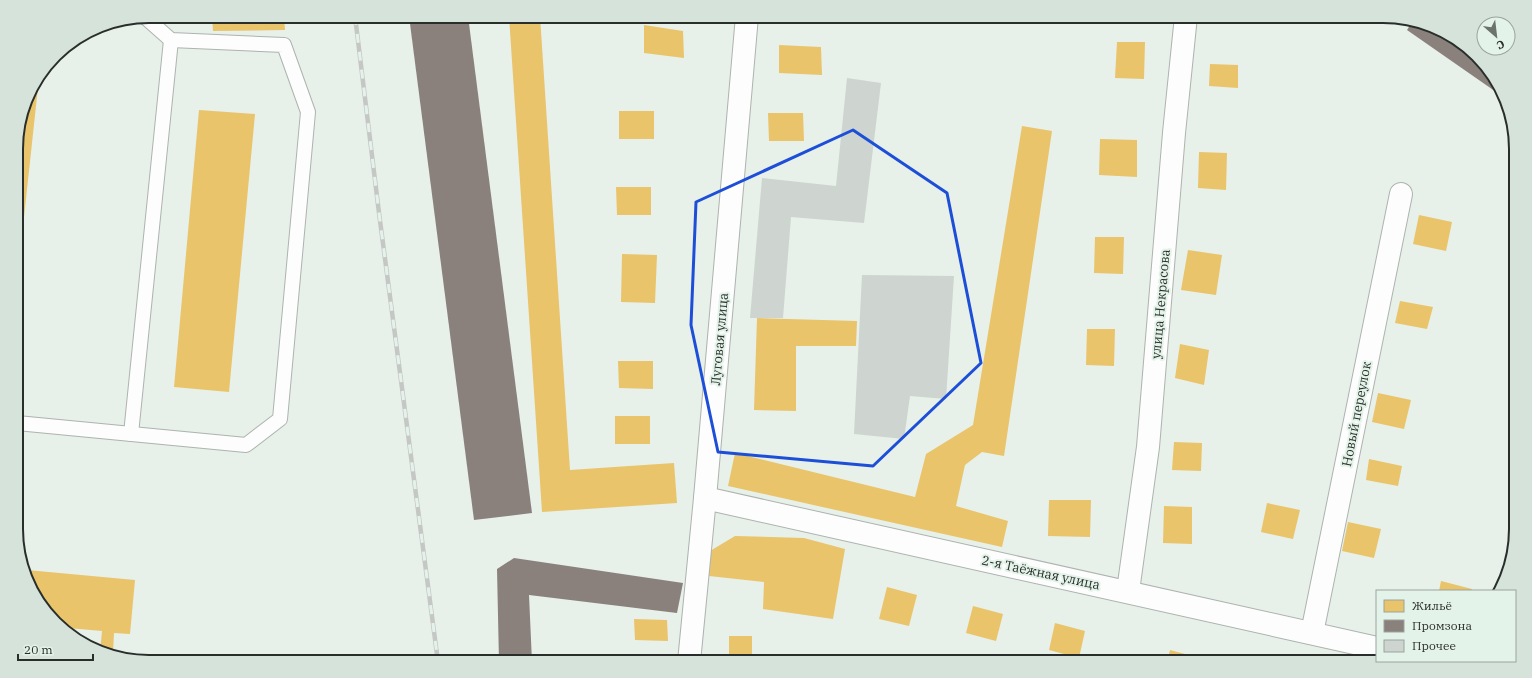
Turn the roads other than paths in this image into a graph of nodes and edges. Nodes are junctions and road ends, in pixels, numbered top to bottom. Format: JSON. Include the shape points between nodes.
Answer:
{"nodes":[{"id":1,"x":152,"y":23,"type":"edge"},
{"id":2,"x":746,"y":23,"type":"edge"},
{"id":3,"x":1185,"y":23,"type":"edge"},
{"id":4,"x":171,"y":40,"type":"junction"},
{"id":5,"x":1401,"y":194,"type":"dead end"},
{"id":6,"x":23,"y":424,"type":"edge"},
{"id":7,"x":131,"y":434,"type":"junction"},
{"id":8,"x":705,"y":498,"type":"junction"},
{"id":9,"x":1128,"y":591,"type":"junction"},
{"id":10,"x":1312,"y":633,"type":"junction"},
{"id":11,"x":1376,"y":648,"type":"edge"},
{"id":12,"x":690,"y":655,"type":"edge"}],
"edges":[{"from":1,"to":4,"type":"lane"},
{"from":2,"to":8,"type":"street","name":"Луговая улица"},
{"from":3,"to":9,"type":"street","name":"улица Некрасова","via":[[1148,447]]},
{"from":4,"to":7,"type":"lane"},
{"from":4,"to":7,"type":"lane","via":[[284,45],[308,112],[280,419],[246,445]]},
{"from":5,"to":10,"type":"street","name":"Новый переулок"},
{"from":6,"to":7,"type":"lane"},
{"from":8,"to":9,"type":"street","name":"2-я Таёжная улица"},
{"from":8,"to":12,"type":"street","name":"Луговая улица"},
{"from":9,"to":10,"type":"street","name":"2-я Таёжная улица"},
{"from":10,"to":11,"type":"street","name":"2-я Таёжная улица"}]}
